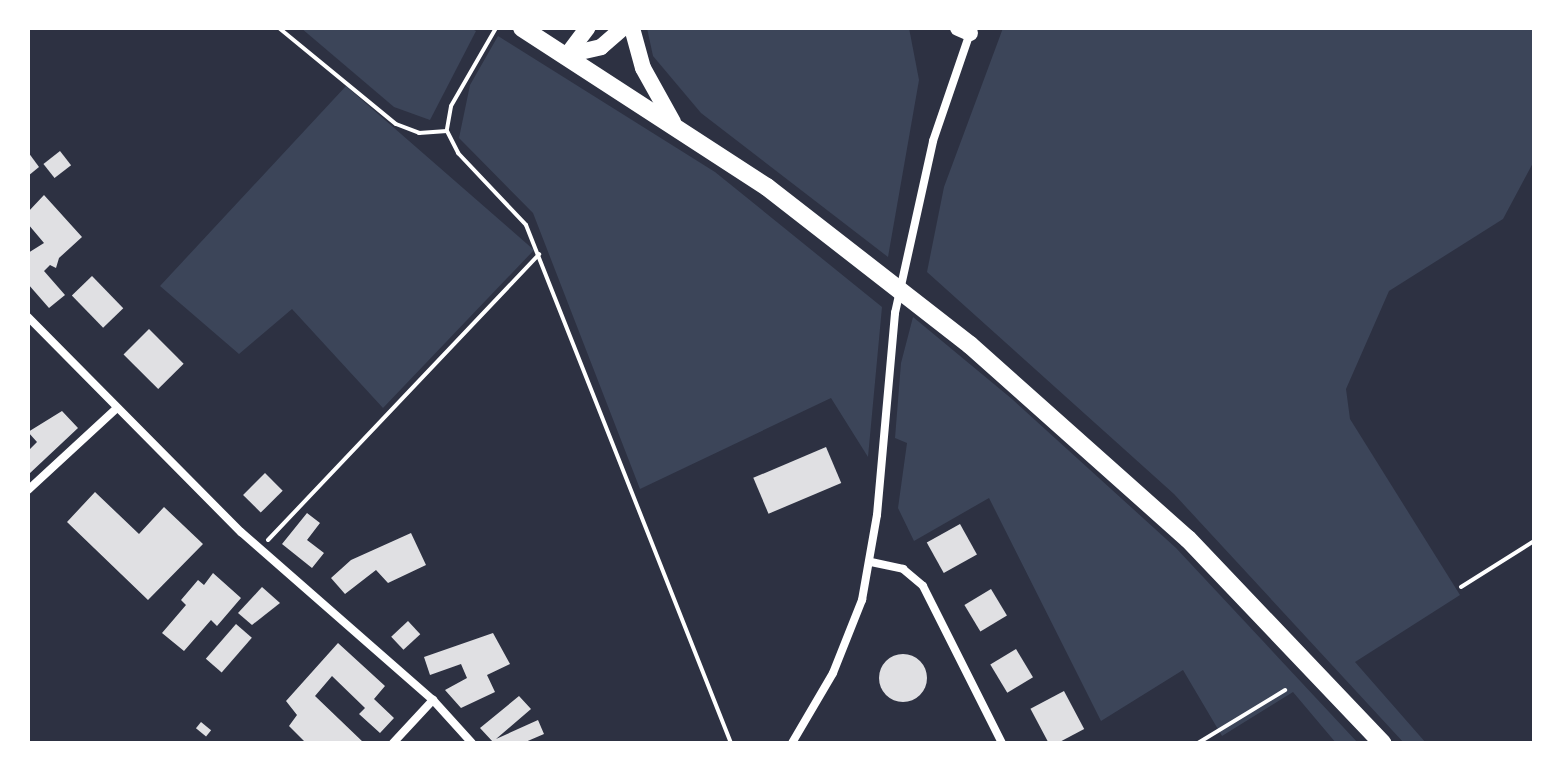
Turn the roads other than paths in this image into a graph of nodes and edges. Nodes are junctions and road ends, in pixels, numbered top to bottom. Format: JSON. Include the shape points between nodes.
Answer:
{"nodes":[{"id":1,"x":522,"y":28,"type":"edge"},
{"id":2,"x":587,"y":28,"type":"edge"},
{"id":3,"x":623,"y":28,"type":"edge"},
{"id":4,"x":632,"y":28,"type":"edge"},
{"id":5,"x":967,"y":29,"type":"edge"},
{"id":6,"x":567,"y":55,"type":"junction"},
{"id":7,"x":673,"y":122,"type":"junction"},
{"id":8,"x":28,"y":317,"type":"edge"},
{"id":9,"x":117,"y":408,"type":"junction"},
{"id":10,"x":28,"y":490,"type":"edge"},
{"id":11,"x":871,"y":562,"type":"junction"},
{"id":12,"x":433,"y":700,"type":"junction"},
{"id":13,"x":393,"y":743,"type":"edge"},
{"id":14,"x":472,"y":743,"type":"edge"},
{"id":15,"x":792,"y":743,"type":"edge"},
{"id":16,"x":1002,"y":743,"type":"edge"},
{"id":17,"x":1382,"y":743,"type":"edge"}],
"edges":[{"from":1,"to":6,"type":"main road"},
{"from":2,"to":6,"type":"main road"},
{"from":3,"to":6,"type":"main road","via":[[601,47]]},
{"from":4,"to":7,"type":"main road","via":[[643,68]]},
{"from":5,"to":11,"type":"street","via":[[933,141],[903,272],[887,369]]},
{"from":6,"to":7,"type":"main road"},
{"from":7,"to":17,"type":"main road","via":[[882,273],[1188,539]]},
{"from":8,"to":9,"type":"street"},
{"from":9,"to":10,"type":"street"},
{"from":9,"to":12,"type":"street","via":[[261,547]]},
{"from":11,"to":15,"type":"street","via":[[851,632]]},
{"from":11,"to":16,"type":"street","via":[[903,569],[923,586]]},
{"from":12,"to":13,"type":"street"},
{"from":12,"to":14,"type":"street"}]}
